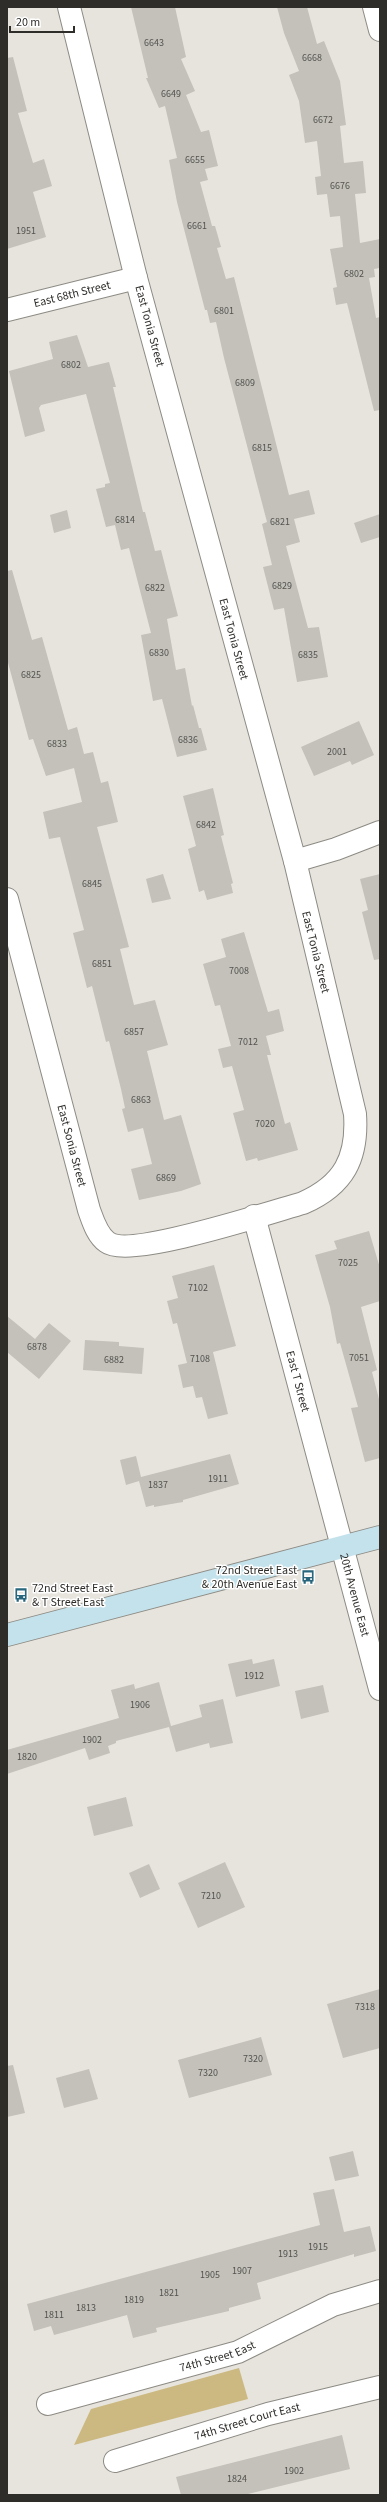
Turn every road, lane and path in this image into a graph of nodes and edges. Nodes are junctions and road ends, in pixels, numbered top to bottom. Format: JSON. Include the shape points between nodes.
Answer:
{"nodes":[{"id":1,"x":69,"y":7,"type":"edge"},
{"id":2,"x":374,"y":7,"type":"edge"},
{"id":3,"x":380,"y":30,"type":"edge"},
{"id":4,"x":136,"y":278,"type":"junction"},
{"id":5,"x":7,"y":310,"type":"edge"},
{"id":6,"x":380,"y":832,"type":"edge"},
{"id":7,"x":294,"y":861,"type":"junction"},
{"id":8,"x":7,"y":899,"type":"edge"},
{"id":9,"x":254,"y":1216,"type":"junction"},
{"id":10,"x":380,"y":1537,"type":"edge"},
{"id":11,"x":341,"y":1547,"type":"junction"},
{"id":12,"x":7,"y":1635,"type":"edge"},
{"id":13,"x":380,"y":1688,"type":"edge"},
{"id":14,"x":380,"y":2291,"type":"edge"},
{"id":15,"x":380,"y":2387,"type":"edge"},
{"id":16,"x":48,"y":2404,"type":"dead end"},
{"id":17,"x":115,"y":2461,"type":"dead end"}],
"edges":[{"from":1,"to":4,"type":"street","name":"East Tonia Street"},
{"from":2,"to":3,"type":"street"},
{"from":4,"to":5,"type":"street","name":"East 68th Street"},
{"from":4,"to":7,"type":"street","name":"East Tonia Street"},
{"from":6,"to":7,"type":"street","via":[[336,849]]},
{"from":7,"to":9,"type":"street","name":"East Tonia Street","via":[[355,1114],[357,1136],[353,1153],[344,1171],[319,1196]]},
{"from":8,"to":9,"type":"street","name":"East Sonia Street","via":[[89,1210],[97,1230],[107,1242],[115,1246],[132,1246],[161,1243]]},
{"from":9,"to":11,"type":"street","name":"East T Street"},
{"from":10,"to":11,"type":"main road"},
{"from":11,"to":12,"type":"main road"},
{"from":11,"to":13,"type":"street","name":"20th Avenue East"},
{"from":14,"to":16,"type":"street","name":"74th Street East","via":[[333,2305],[238,2352]]},
{"from":15,"to":17,"type":"street","name":"74th Street Court East","via":[[268,2414]]}]}
